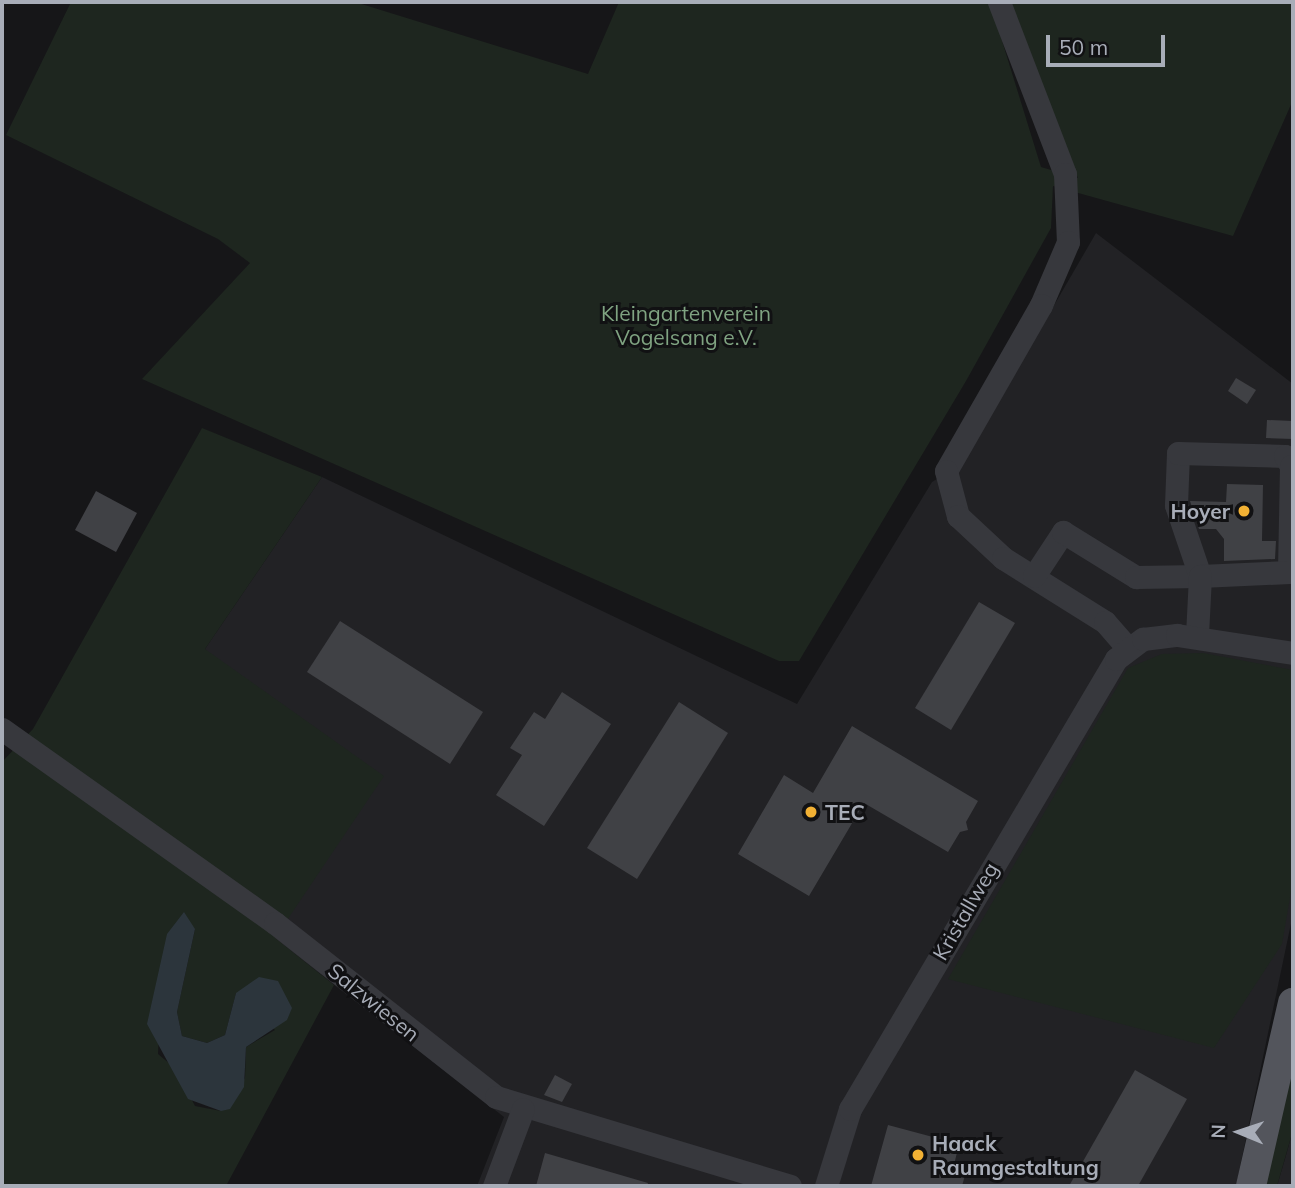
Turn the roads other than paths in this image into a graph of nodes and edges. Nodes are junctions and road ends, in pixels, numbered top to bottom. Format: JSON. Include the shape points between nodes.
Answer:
{"nodes":[{"id":1,"x":999,"y":2,"type":"edge"},
{"id":2,"x":1034,"y":576,"type":"junction"},
{"id":3,"x":1199,"y":576,"type":"junction"},
{"id":4,"x":1197,"y":636,"type":"junction"},
{"id":5,"x":1128,"y":648,"type":"junction"},
{"id":6,"x":1289,"y":649,"type":"edge"},
{"id":7,"x":2,"y":729,"type":"edge"},
{"id":8,"x":1293,"y":1003,"type":"edge"},
{"id":9,"x":523,"y":1109,"type":"junction"},
{"id":10,"x":494,"y":1186,"type":"edge"},
{"id":11,"x":790,"y":1186,"type":"edge"},
{"id":12,"x":826,"y":1186,"type":"edge"},
{"id":13,"x":1251,"y":1186,"type":"edge"}],
"edges":[{"from":1,"to":2,"type":"street","via":[[1065,174],[1068,242],[1041,304],[946,471],[958,516]]},
{"from":2,"to":3,"type":"street","via":[[1063,532],[1136,577]]},
{"from":2,"to":5,"type":"street","via":[[1105,622]]},
{"from":3,"to":3,"type":"street","via":[[1289,572],[1291,466],[1284,456],[1178,453],[1176,505]]},
{"from":3,"to":4,"type":"street"},
{"from":4,"to":5,"type":"street","via":[[1152,637]]},
{"from":4,"to":6,"type":"street"},
{"from":5,"to":12,"type":"street","name":"Kristallweg","via":[[1106,673],[850,1109]]},
{"from":7,"to":9,"type":"street","name":"Salzwiesen","via":[[275,923],[470,1079]]},
{"from":8,"to":13,"type":"main road"},
{"from":9,"to":10,"type":"street"},
{"from":9,"to":11,"type":"street","name":"Salzwiesen"}]}
